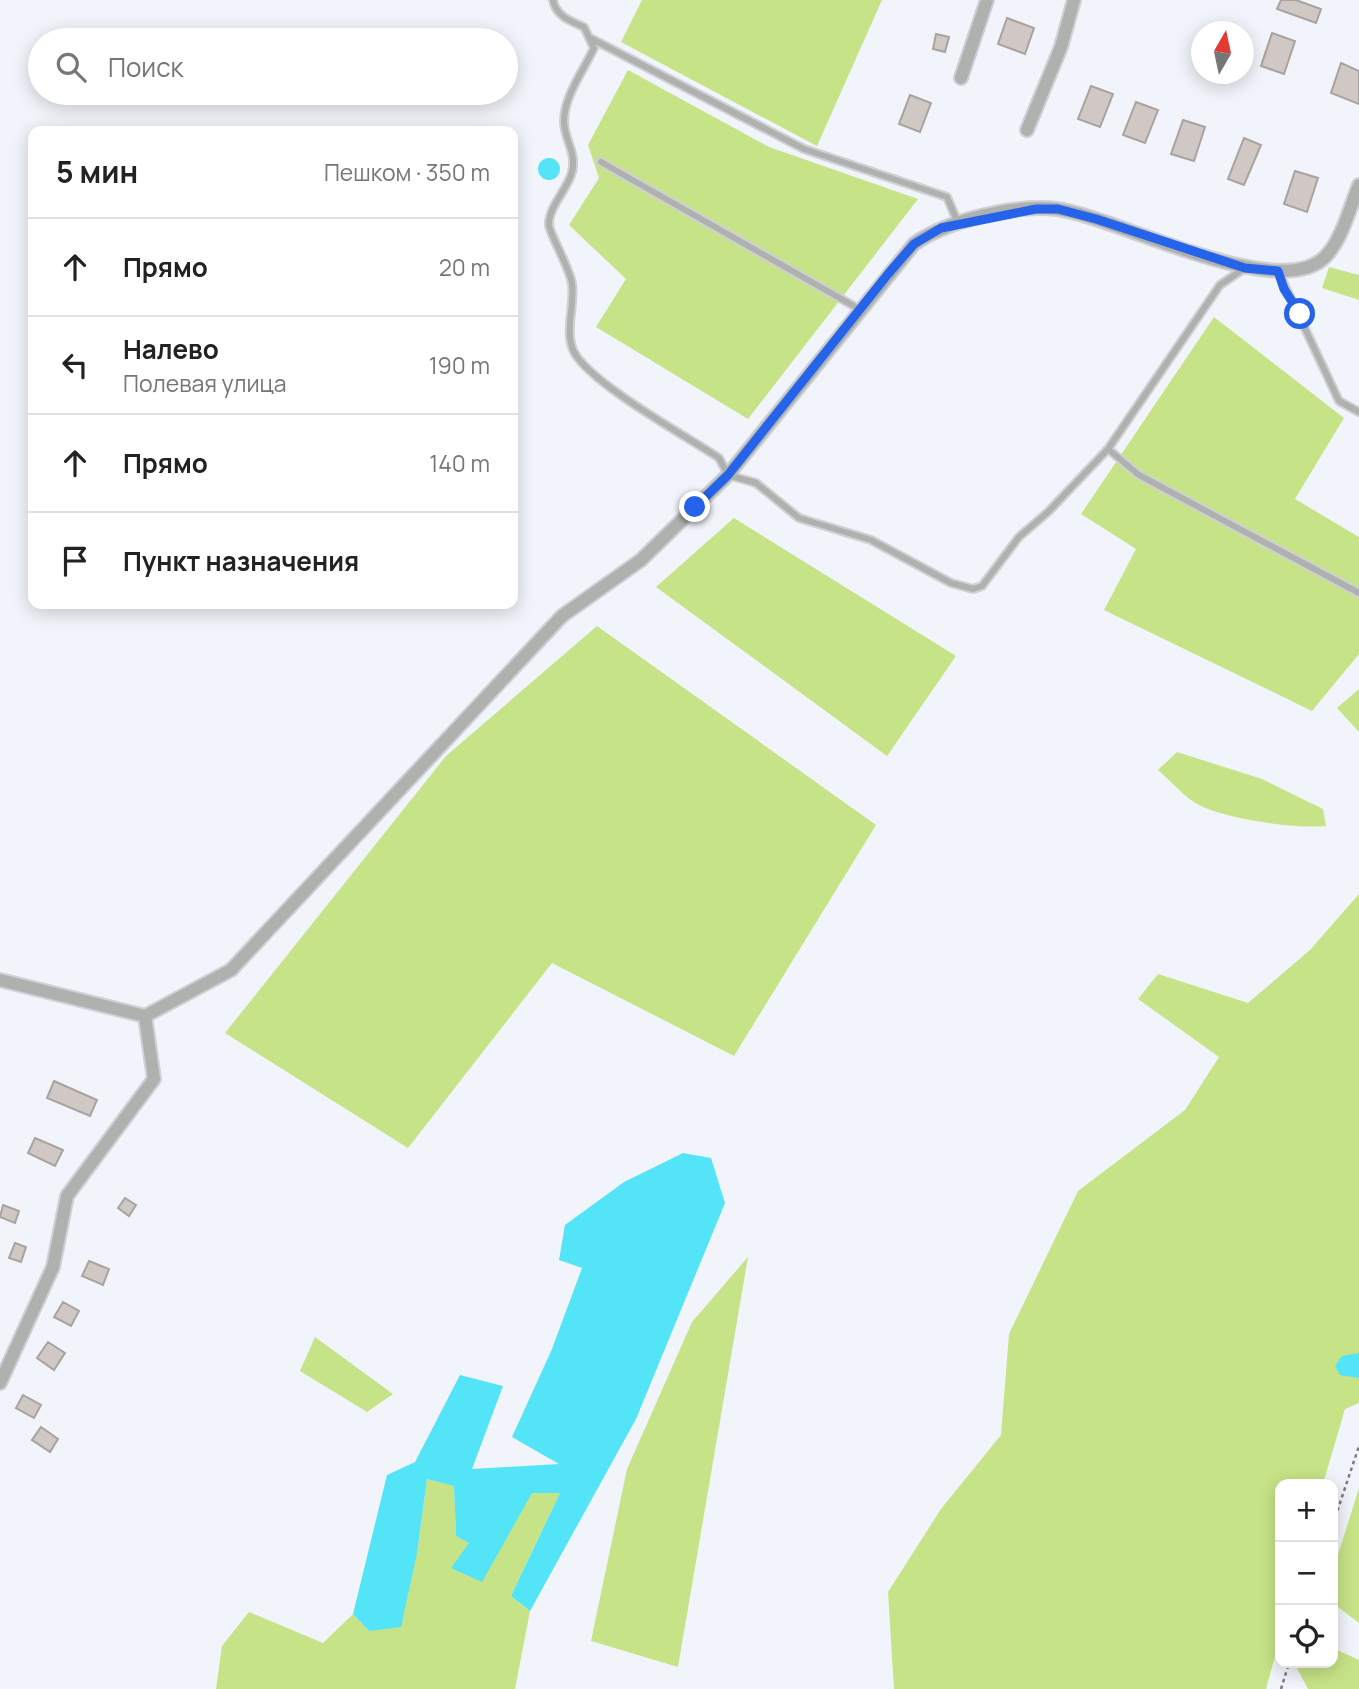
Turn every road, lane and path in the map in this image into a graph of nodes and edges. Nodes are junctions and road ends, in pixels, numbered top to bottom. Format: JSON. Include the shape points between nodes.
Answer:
{"nodes":[{"id":1,"x":553,"y":0,"type":"edge"},
{"id":2,"x":987,"y":0,"type":"edge"},
{"id":3,"x":1074,"y":0,"type":"edge"},
{"id":4,"x":592,"y":39,"type":"junction"},
{"id":5,"x":961,"y":78,"type":"dead end"},
{"id":6,"x":1027,"y":130,"type":"dead end"},
{"id":7,"x":601,"y":162,"type":"dead end"},
{"id":8,"x":1359,"y":185,"type":"edge"},
{"id":9,"x":958,"y":224,"type":"junction"},
{"id":10,"x":1245,"y":268,"type":"junction"},
{"id":11,"x":1278,"y":271,"type":"junction"},
{"id":12,"x":859,"y":309,"type":"junction"},
{"id":13,"x":1359,"y":412,"type":"edge"},
{"id":14,"x":1108,"y":449,"type":"junction"},
{"id":15,"x":728,"y":475,"type":"junction"},
{"id":16,"x":1359,"y":593,"type":"edge"},
{"id":17,"x":0,"y":980,"type":"edge"},
{"id":18,"x":145,"y":1016,"type":"junction"},
{"id":19,"x":0,"y":1383,"type":"edge"},
{"id":20,"x":1359,"y":1447,"type":"edge"},
{"id":21,"x":1338,"y":1509,"type":"edge"},
{"id":22,"x":1287,"y":1668,"type":"edge"},
{"id":23,"x":1281,"y":1689,"type":"edge"}],
"edges":[{"from":1,"to":4,"type":"lane","via":[[555,8],[584,27]]},
{"from":2,"to":5,"type":"street"},
{"from":3,"to":6,"type":"street","via":[[1061,47]]},
{"from":4,"to":9,"type":"lane","via":[[804,149],[947,197]]},
{"from":4,"to":15,"type":"lane","via":[[594,48],[564,121],[574,148],[573,169],[549,226],[572,282],[574,353],[602,381],[719,458]]},
{"from":7,"to":12,"type":"lane"},
{"from":8,"to":11,"type":"street","via":[[1325,257],[1292,272]]},
{"from":9,"to":10,"type":"street","via":[[1016,210],[1058,209]]},
{"from":9,"to":12,"type":"street","via":[[914,244]]},
{"from":10,"to":11,"type":"street"},
{"from":10,"to":14,"type":"lane","via":[[1220,285]]},
{"from":11,"to":13,"type":"lane","via":[[1339,401]]},
{"from":12,"to":15,"type":"street"},
{"from":14,"to":15,"type":"lane","via":[[1019,537],[982,586],[973,589],[951,583],[871,540],[799,517],[757,483]]},
{"from":14,"to":16,"type":"lane","via":[[1139,475]]},
{"from":15,"to":18,"type":"street","via":[[641,560],[562,616],[231,970]]},
{"from":17,"to":18,"type":"street"},
{"from":18,"to":19,"type":"street","via":[[154,1079],[67,1196],[53,1268]]},
{"from":20,"to":21,"type":"path"},
{"from":22,"to":23,"type":"path"}]}
